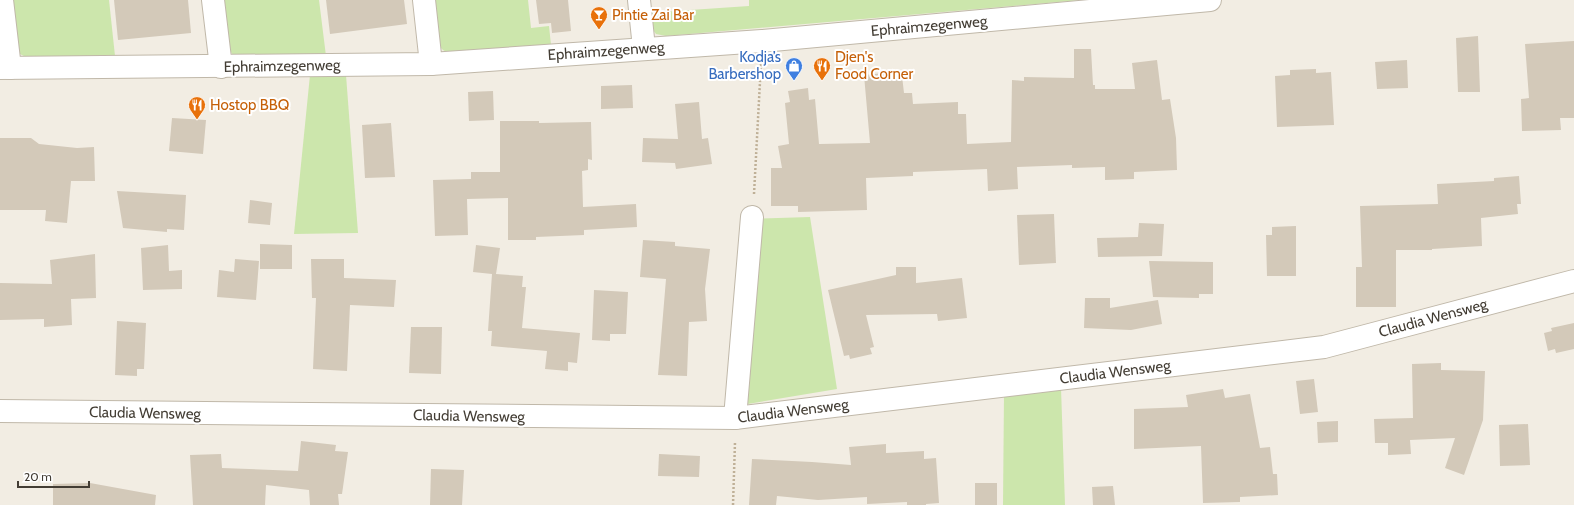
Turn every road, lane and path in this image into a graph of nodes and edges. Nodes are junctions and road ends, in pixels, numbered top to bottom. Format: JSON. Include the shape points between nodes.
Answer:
{"nodes":[{"id":1,"x":2,"y":0,"type":"edge"},
{"id":2,"x":213,"y":0,"type":"edge"},
{"id":3,"x":424,"y":0,"type":"edge"},
{"id":4,"x":639,"y":0,"type":"edge"},
{"id":5,"x":1210,"y":0,"type":"edge"},
{"id":6,"x":762,"y":41,"type":"junction"},
{"id":7,"x":644,"y":48,"type":"junction"},
{"id":8,"x":431,"y":64,"type":"junction"},
{"id":9,"x":221,"y":67,"type":"junction"},
{"id":10,"x":5,"y":68,"type":"edge"},
{"id":11,"x":752,"y":217,"type":"joint"},
{"id":12,"x":1574,"y":281,"type":"edge"},
{"id":13,"x":0,"y":412,"type":"edge"},
{"id":14,"x":735,"y":418,"type":"junction"},
{"id":15,"x":733,"y":505,"type":"edge"}],
"edges":[{"from":1,"to":10,"type":"street"},
{"from":2,"to":9,"type":"street"},
{"from":3,"to":8,"type":"street"},
{"from":4,"to":7,"type":"street"},
{"from":5,"to":6,"type":"street","name":"Ephraimzegenweg"},
{"from":6,"to":7,"type":"street","name":"Ephraimzegenweg"},
{"from":6,"to":11,"type":"path"},
{"from":7,"to":8,"type":"street","name":"Ephraimzegenweg"},
{"from":8,"to":9,"type":"street","name":"Ephraimzegenweg"},
{"from":9,"to":10,"type":"street","name":"Ephraimzegenweg"},
{"from":11,"to":14,"type":"street"},
{"from":12,"to":14,"type":"street","name":"Claudia Wensweg","via":[[1324,347]]},
{"from":13,"to":14,"type":"street","name":"Claudia Wensweg"},
{"from":14,"to":15,"type":"path"}]}
